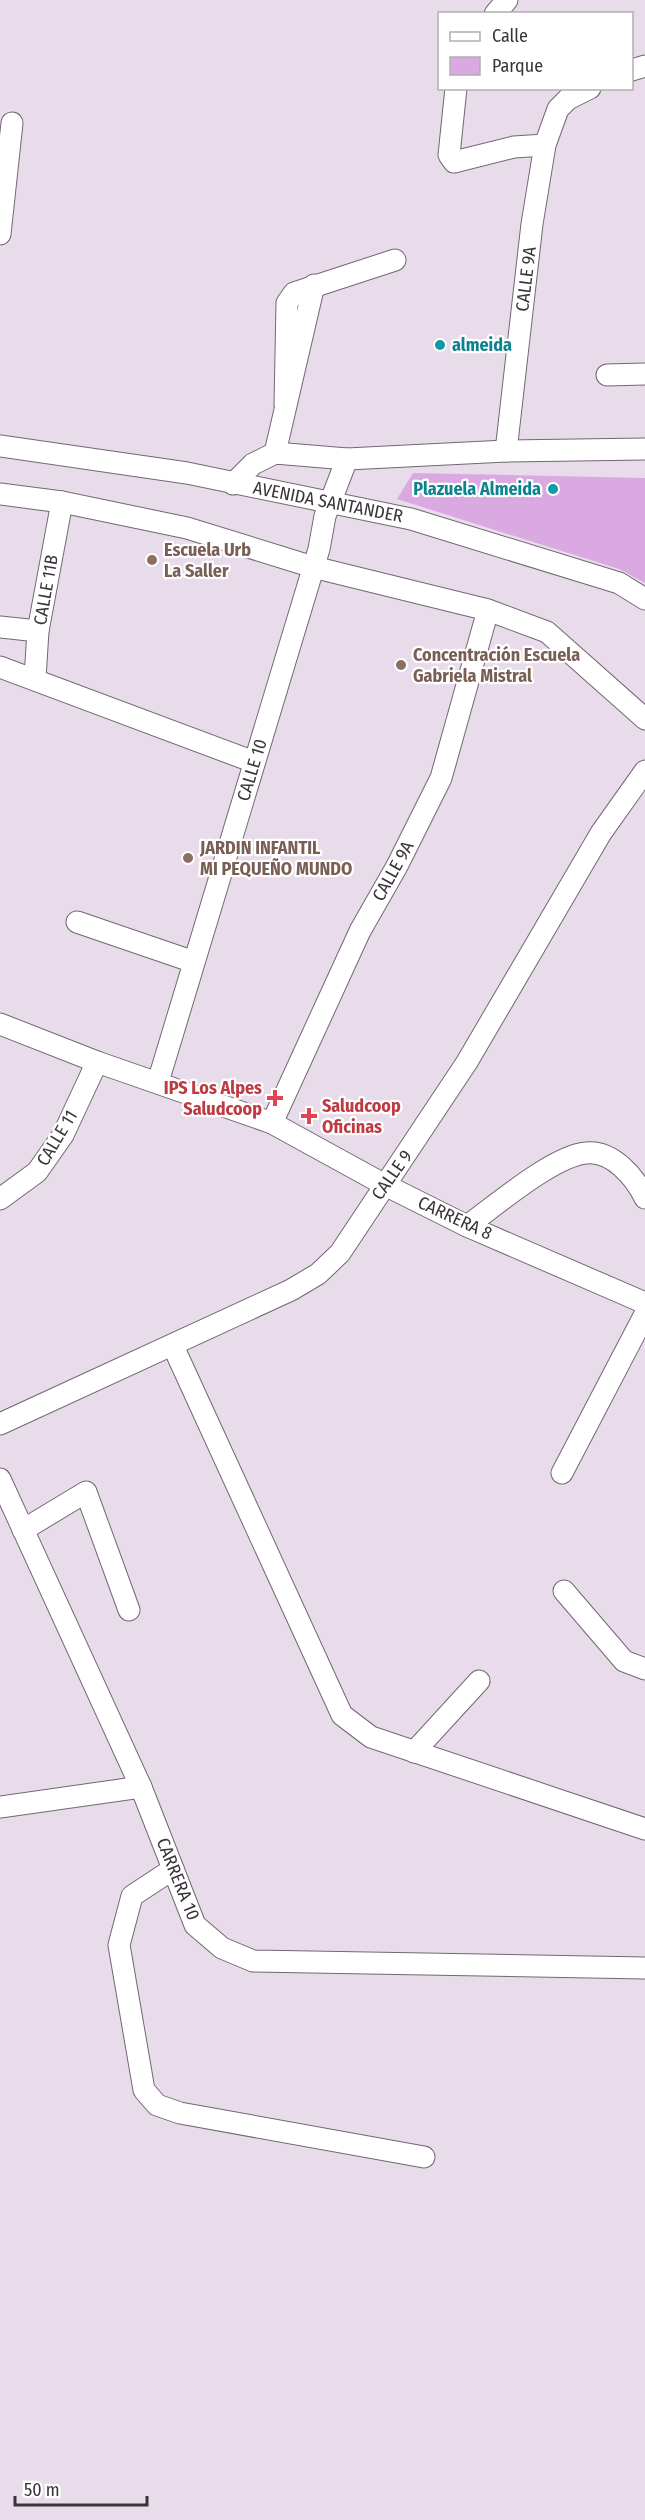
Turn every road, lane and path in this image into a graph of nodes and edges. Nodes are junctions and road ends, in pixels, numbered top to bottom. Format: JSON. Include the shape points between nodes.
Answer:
{"nodes":[{"id":1,"x":507,"y":0,"type":"edge"},
{"id":2,"x":497,"y":12,"type":"edge"},
{"id":3,"x":456,"y":90,"type":"edge"},
{"id":4,"x":586,"y":90,"type":"edge"},
{"id":5,"x":12,"y":123,"type":"dead end"},
{"id":6,"x":545,"y":145,"type":"junction"},
{"id":7,"x":0,"y":234,"type":"edge"},
{"id":8,"x":395,"y":260,"type":"dead end"},
{"id":9,"x":645,"y":374,"type":"edge"},
{"id":10,"x":607,"y":375,"type":"dead end"},
{"id":11,"x":0,"y":446,"type":"edge"},
{"id":12,"x":645,"y":449,"type":"edge"},
{"id":13,"x":506,"y":451,"type":"junction"},
{"id":14,"x":275,"y":453,"type":"junction"},
{"id":15,"x":347,"y":459,"type":"junction"},
{"id":16,"x":233,"y":484,"type":"junction"},
{"id":17,"x":0,"y":494,"type":"edge"},
{"id":18,"x":62,"y":502,"type":"junction"},
{"id":19,"x":328,"y":509,"type":"junction"},
{"id":20,"x":316,"y":558,"type":"junction"},
{"id":21,"x":645,"y":599,"type":"edge"},
{"id":22,"x":488,"y":610,"type":"junction"},
{"id":23,"x":0,"y":627,"type":"edge"},
{"id":24,"x":38,"y":632,"type":"junction"},
{"id":25,"x":0,"y":667,"type":"edge"},
{"id":26,"x":35,"y":678,"type":"junction"},
{"id":27,"x":645,"y":719,"type":"edge"},
{"id":28,"x":254,"y":762,"type":"junction"},
{"id":29,"x":645,"y":771,"type":"edge"},
{"id":30,"x":77,"y":922,"type":"dead end"},
{"id":31,"x":194,"y":962,"type":"junction"},
{"id":32,"x":0,"y":1024,"type":"edge"},
{"id":33,"x":97,"y":1062,"type":"junction"},
{"id":34,"x":158,"y":1082,"type":"junction"},
{"id":35,"x":272,"y":1123,"type":"junction"},
{"id":36,"x":385,"y":1185,"type":"junction"},
{"id":37,"x":645,"y":1198,"type":"edge"},
{"id":38,"x":0,"y":1199,"type":"edge"},
{"id":39,"x":468,"y":1226,"type":"junction"},
{"id":40,"x":645,"y":1303,"type":"edge"},
{"id":41,"x":645,"y":1314,"type":"edge"},
{"id":42,"x":173,"y":1346,"type":"junction"},
{"id":43,"x":0,"y":1424,"type":"edge"},
{"id":44,"x":561,"y":1473,"type":"dead end"},
{"id":45,"x":0,"y":1479,"type":"edge"},
{"id":46,"x":23,"y":1530,"type":"junction"},
{"id":47,"x":564,"y":1591,"type":"dead end"},
{"id":48,"x":129,"y":1610,"type":"dead end"},
{"id":49,"x":645,"y":1669,"type":"edge"},
{"id":50,"x":479,"y":1681,"type":"dead end"},
{"id":51,"x":414,"y":1752,"type":"junction"},
{"id":52,"x":141,"y":1787,"type":"junction"},
{"id":53,"x":0,"y":1807,"type":"edge"},
{"id":54,"x":645,"y":1829,"type":"edge"},
{"id":55,"x":173,"y":1869,"type":"junction"},
{"id":56,"x":645,"y":1968,"type":"edge"},
{"id":57,"x":424,"y":2157,"type":"dead end"}],
"edges":[{"from":1,"to":2,"type":"street"},
{"from":3,"to":6,"type":"street","via":[[449,155],[454,162],[513,147]]},
{"from":4,"to":6,"type":"street","name":"CALLE 9A","via":[[558,109]]},
{"from":5,"to":7,"type":"street"},
{"from":6,"to":13,"type":"street","name":"CALLE 9A"},
{"from":8,"to":14,"type":"street","via":[[314,285],[294,293],[287,303],[285,405]]},
{"from":9,"to":10,"type":"street"},
{"from":11,"to":16,"type":"street","name":"AVENIDA SANTANDER","via":[[78,455]]},
{"from":12,"to":13,"type":"street"},
{"from":13,"to":15,"type":"street"},
{"from":14,"to":15,"type":"street"},
{"from":14,"to":16,"type":"street","via":[[252,464]]},
{"from":15,"to":19,"type":"street","name":"CALLE 10"},
{"from":16,"to":19,"type":"street","name":"AVENIDA SANTANDER"},
{"from":17,"to":18,"type":"street"},
{"from":18,"to":20,"type":"street"},
{"from":18,"to":24,"type":"street","name":"CALLE 11B"},
{"from":19,"to":20,"type":"street","name":"CALLE 10"},
{"from":19,"to":21,"type":"street","name":"AVENIDA SANTANDER","via":[[411,519],[471,536],[619,583]]},
{"from":20,"to":22,"type":"street"},
{"from":20,"to":28,"type":"street","name":"CALLE 10"},
{"from":22,"to":27,"type":"street","via":[[547,632]]},
{"from":22,"to":35,"type":"street","name":"CALLE 9A","via":[[441,778],[360,931]]},
{"from":23,"to":24,"type":"street"},
{"from":24,"to":26,"type":"street","name":"CALLE 11B"},
{"from":25,"to":26,"type":"street"},
{"from":26,"to":28,"type":"street"},
{"from":28,"to":31,"type":"street","name":"CALLE 10"},
{"from":29,"to":36,"type":"street","name":"CALLE 9","via":[[601,833],[467,1062]]},
{"from":30,"to":31,"type":"street"},
{"from":31,"to":34,"type":"street","name":"CALLE 10"},
{"from":32,"to":33,"type":"street","name":"CARRERA 8"},
{"from":33,"to":34,"type":"street","name":"CARRERA 8"},
{"from":33,"to":38,"type":"street","name":"CALLE 11","via":[[63,1135],[36,1172]]},
{"from":34,"to":35,"type":"street","name":"CARRERA 8"},
{"from":35,"to":36,"type":"street","name":"CARRERA 8"},
{"from":36,"to":39,"type":"street","name":"CARRERA 8"},
{"from":36,"to":42,"type":"street","name":"CALLE 9","via":[[339,1253],[318,1274]]},
{"from":37,"to":39,"type":"street","via":[[636,1180],[610,1158],[586,1153],[559,1161]]},
{"from":39,"to":40,"type":"street","name":"CARRERA 8"},
{"from":41,"to":44,"type":"street"},
{"from":42,"to":43,"type":"street","name":"CALLE 9"},
{"from":42,"to":51,"type":"street","via":[[342,1715],[370,1737]]},
{"from":45,"to":46,"type":"street","name":"CARRERA 10"},
{"from":46,"to":48,"type":"street","via":[[86,1492]]},
{"from":46,"to":52,"type":"street","name":"CARRERA 10"},
{"from":47,"to":49,"type":"street","via":[[624,1661]]},
{"from":50,"to":51,"type":"street"},
{"from":51,"to":54,"type":"street"},
{"from":52,"to":53,"type":"street"},
{"from":52,"to":55,"type":"street","name":"CARRERA 10"},
{"from":55,"to":56,"type":"street","name":"CARRERA 10","via":[[195,1925],[222,1948],[253,1961]]},
{"from":55,"to":57,"type":"street","via":[[132,1896],[119,1946],[144,2090],[157,2105],[180,2113]]}]}
